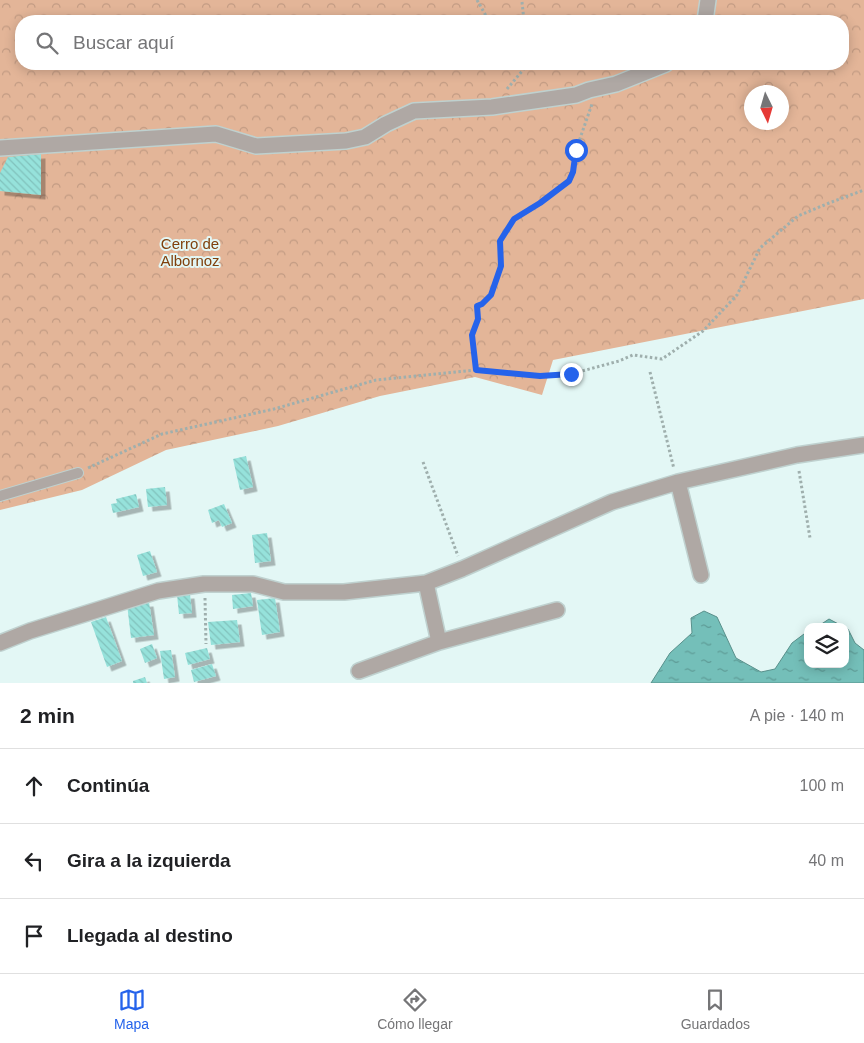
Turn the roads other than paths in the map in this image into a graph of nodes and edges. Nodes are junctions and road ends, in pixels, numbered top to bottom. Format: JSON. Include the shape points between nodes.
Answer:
{"nodes":[{"id":1,"x":708,"y":0,"type":"edge"},
{"id":2,"x":706,"y":15,"type":"edge"},
{"id":3,"x":651,"y":70,"type":"edge"},
{"id":4,"x":0,"y":148,"type":"edge"},
{"id":5,"x":864,"y":445,"type":"edge"},
{"id":6,"x":78,"y":473,"type":"road end"},
{"id":7,"x":678,"y":482,"type":"junction"},
{"id":8,"x":0,"y":496,"type":"edge"},
{"id":9,"x":701,"y":575,"type":"dead end"},
{"id":10,"x":426,"y":583,"type":"junction"},
{"id":11,"x":557,"y":610,"type":"dead end"},
{"id":12,"x":439,"y":642,"type":"junction"},
{"id":13,"x":0,"y":643,"type":"edge"},
{"id":14,"x":359,"y":671,"type":"dead end"}],
"edges":[{"from":1,"to":2,"type":"street"},
{"from":3,"to":4,"type":"street","via":[[576,95],[492,107],[414,111],[365,137],[346,141],[256,146],[216,134]]},
{"from":5,"to":7,"type":"street","via":[[797,455]]},
{"from":6,"to":8,"type":"lane"},
{"from":7,"to":9,"type":"street"},
{"from":7,"to":10,"type":"street","via":[[612,502]]},
{"from":10,"to":12,"type":"street"},
{"from":10,"to":13,"type":"street","via":[[344,592],[284,592],[253,584],[204,584],[158,591]]},
{"from":11,"to":12,"type":"street"},
{"from":12,"to":14,"type":"street"}]}
